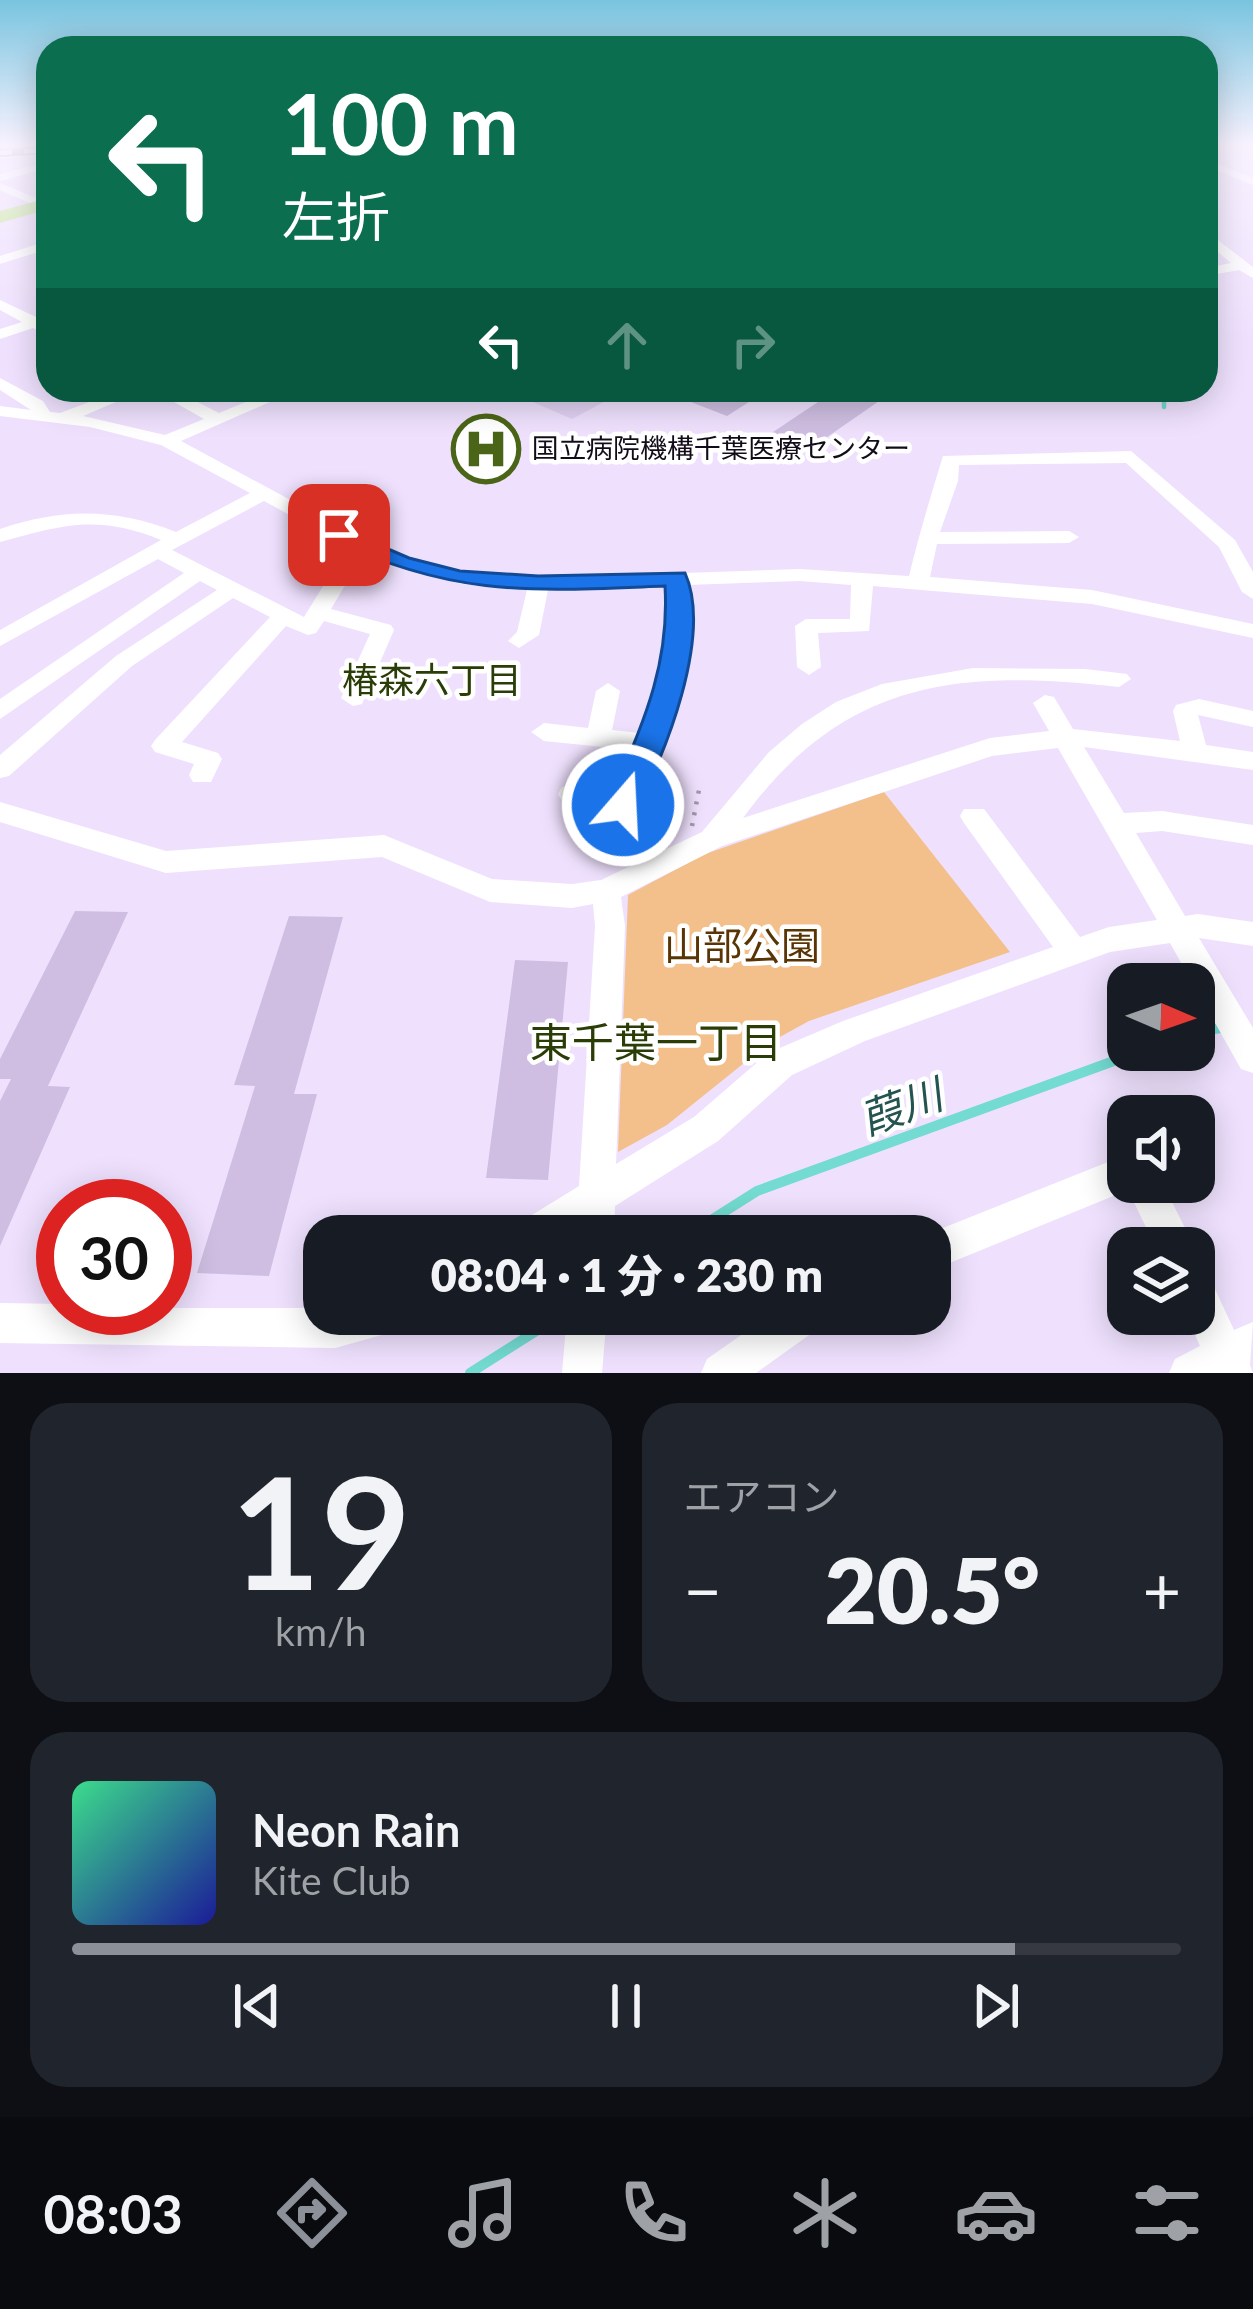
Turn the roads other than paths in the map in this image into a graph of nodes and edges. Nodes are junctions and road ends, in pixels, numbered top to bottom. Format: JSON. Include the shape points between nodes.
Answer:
{"nodes":[{"id":1,"x":36,"y":231,"type":"edge"},
{"id":2,"x":0,"y":243,"type":"edge"},
{"id":3,"x":1218,"y":244,"type":"edge"},
{"id":4,"x":36,"y":248,"type":"edge"},
{"id":5,"x":25,"y":252,"type":"junction"},
{"id":6,"x":36,"y":257,"type":"edge"},
{"id":7,"x":0,"y":260,"type":"edge"},
{"id":8,"x":1247,"y":265,"type":"edge"},
{"id":9,"x":0,"y":304,"type":"edge"},
{"id":10,"x":36,"y":320,"type":"edge"},
{"id":11,"x":36,"y":326,"type":"edge"},
{"id":12,"x":0,"y":334,"type":"edge"},
{"id":13,"x":0,"y":383,"type":"edge"},
{"id":14,"x":98,"y":402,"type":"edge"},
{"id":15,"x":184,"y":402,"type":"edge"},
{"id":16,"x":261,"y":402,"type":"edge"},
{"id":17,"x":0,"y":411,"type":"edge"},
{"id":18,"x":53,"y":416,"type":"junction"},
{"id":19,"x":219,"y":420,"type":"junction"},
{"id":20,"x":167,"y":441,"type":"junction"},
{"id":21,"x":262,"y":494,"type":"junction"},
{"id":22,"x":0,"y":536,"type":"edge"},
{"id":23,"x":1069,"y":537,"type":"dead end"},
{"id":24,"x":929,"y":538,"type":"junction"},
{"id":25,"x":167,"y":545,"type":"junction"},
{"id":26,"x":378,"y":555,"type":"junction"},
{"id":27,"x":199,"y":572,"type":"junction"},
{"id":28,"x":676,"y":578,"type":"junction"},
{"id":29,"x":862,"y":579,"type":"junction"},
{"id":30,"x":918,"y":583,"type":"junction"},
{"id":31,"x":538,"y":584,"type":"junction"},
{"id":32,"x":232,"y":589,"type":"junction"},
{"id":33,"x":1253,"y":592,"type":"edge"},
{"id":34,"x":317,"y":612,"type":"junction"},
{"id":35,"x":284,"y":615,"type":"junction"},
{"id":36,"x":1253,"y":631,"type":"edge"},
{"id":37,"x":0,"y":639,"type":"edge"},
{"id":38,"x":519,"y":641,"type":"dead end"},
{"id":39,"x":809,"y":667,"type":"dead end"},
{"id":40,"x":1119,"y":679,"type":"dead end"},
{"id":41,"x":608,"y":691,"type":"dead end"},
{"id":42,"x":353,"y":698,"type":"dead end"},
{"id":43,"x":1045,"y":703,"type":"dead end"},
{"id":44,"x":0,"y":711,"type":"edge"},
{"id":45,"x":1253,"y":718,"type":"edge"},
{"id":46,"x":544,"y":732,"type":"dead end"},
{"id":47,"x":598,"y":738,"type":"junction"},
{"id":48,"x":1068,"y":738,"type":"junction"},
{"id":49,"x":645,"y":742,"type":"junction"},
{"id":50,"x":1195,"y":751,"type":"junction"},
{"id":51,"x":1253,"y":761,"type":"edge"},
{"id":52,"x":0,"y":769,"type":"edge"},
{"id":53,"x":202,"y":776,"type":"dead end"},
{"id":54,"x":571,"y":794,"type":"dead end"},
{"id":55,"x":0,"y":812,"type":"edge"},
{"id":56,"x":974,"y":816,"type":"dead end"},
{"id":57,"x":1118,"y":824,"type":"junction"},
{"id":58,"x":1253,"y":835,"type":"edge"},
{"id":59,"x":712,"y":839,"type":"junction"},
{"id":60,"x":606,"y":891,"type":"junction"},
{"id":61,"x":1178,"y":927,"type":"junction"},
{"id":62,"x":1253,"y":934,"type":"edge"},
{"id":63,"x":1073,"y":951,"type":"junction"},
{"id":64,"x":1253,"y":1058,"type":"edge"},
{"id":65,"x":1107,"y":1180,"type":"edge"},
{"id":66,"x":598,"y":1195,"type":"junction"},
{"id":67,"x":566,"y":1215,"type":"edge"},
{"id":68,"x":597,"y":1215,"type":"edge"},
{"id":69,"x":951,"y":1244,"type":"edge"},
{"id":70,"x":0,"y":1323,"type":"edge"},
{"id":71,"x":303,"y":1328,"type":"edge"},
{"id":72,"x":585,"y":1335,"type":"edge"},
{"id":73,"x":775,"y":1335,"type":"edge"},
{"id":74,"x":582,"y":1366,"type":"edge"},
{"id":75,"x":721,"y":1373,"type":"edge"}],
"edges":[{"from":1,"to":2,"type":"street"},
{"from":3,"to":8,"type":"street"},
{"from":4,"to":5,"type":"street"},
{"from":5,"to":6,"type":"street"},
{"from":5,"to":7,"type":"street"},
{"from":9,"to":10,"type":"street"},
{"from":11,"to":12,"type":"street"},
{"from":13,"to":18,"type":"street"},
{"from":14,"to":18,"type":"street"},
{"from":15,"to":19,"type":"street"},
{"from":16,"to":19,"type":"street"},
{"from":17,"to":18,"type":"street"},
{"from":18,"to":20,"type":"street"},
{"from":19,"to":20,"type":"street"},
{"from":20,"to":21,"type":"street"},
{"from":21,"to":25,"type":"street"},
{"from":21,"to":26,"type":"street"},
{"from":22,"to":25,"type":"street","via":[[106,515]]},
{"from":23,"to":24,"type":"street"},
{"from":24,"to":30,"type":"street"},
{"from":24,"to":33,"type":"street","via":[[950,460],[1131,457],[1228,544]]},
{"from":25,"to":27,"type":"street"},
{"from":25,"to":37,"type":"street"},
{"from":26,"to":31,"type":"street","via":[[460,578]]},
{"from":26,"to":34,"type":"street","via":[[335,584]]},
{"from":27,"to":32,"type":"street"},
{"from":27,"to":44,"type":"street"},
{"from":28,"to":29,"type":"street"},
{"from":28,"to":31,"type":"street"},
{"from":28,"to":49,"type":"street","via":[[676,667]]},
{"from":29,"to":30,"type":"street"},
{"from":29,"to":39,"type":"street","via":[[861,626],[806,626]]},
{"from":30,"to":36,"type":"street","via":[[1092,597]]},
{"from":31,"to":38,"type":"street","via":[[528,635]]},
{"from":32,"to":35,"type":"street"},
{"from":32,"to":52,"type":"street","via":[[124,661]]},
{"from":34,"to":35,"type":"street","via":[[308,628]]},
{"from":34,"to":42,"type":"street","via":[[383,630]]},
{"from":35,"to":53,"type":"street","via":[[164,746],[209,759]]},
{"from":40,"to":59,"type":"street","via":[[956,676],[871,692],[782,757]]},
{"from":41,"to":47,"type":"street"},
{"from":43,"to":48,"type":"street"},
{"from":45,"to":50,"type":"street","via":[[1185,711]]},
{"from":46,"to":47,"type":"street"},
{"from":47,"to":49,"type":"street"},
{"from":48,"to":50,"type":"street"},
{"from":48,"to":57,"type":"street"},
{"from":48,"to":59,"type":"street","via":[[956,756]]},
{"from":49,"to":54,"type":"street","via":[[623,805]]},
{"from":50,"to":51,"type":"street"},
{"from":55,"to":60,"type":"street","via":[[166,862],[384,846],[490,890]]},
{"from":56,"to":63,"type":"street"},
{"from":57,"to":58,"type":"street","via":[[1162,821]]},
{"from":57,"to":61,"type":"street"},
{"from":59,"to":60,"type":"street"},
{"from":60,"to":66,"type":"street"},
{"from":61,"to":62,"type":"street"},
{"from":61,"to":63,"type":"street"},
{"from":61,"to":64,"type":"street"},
{"from":63,"to":66,"type":"street","via":[[779,1064],[706,1129]]},
{"from":65,"to":69,"type":"street"},
{"from":66,"to":67,"type":"street"},
{"from":66,"to":68,"type":"street"},
{"from":70,"to":71,"type":"street"},
{"from":72,"to":74,"type":"street"},
{"from":73,"to":75,"type":"street"}]}
